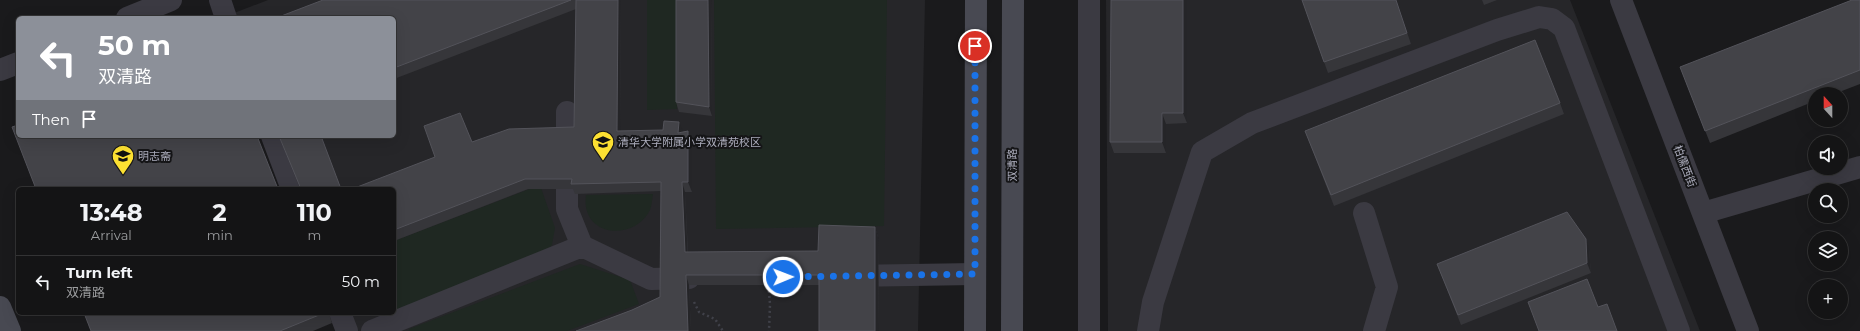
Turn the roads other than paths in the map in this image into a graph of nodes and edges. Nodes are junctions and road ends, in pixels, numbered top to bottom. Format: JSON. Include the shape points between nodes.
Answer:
{"nodes":[{"id":1,"x":171,"y":0,"type":"edge"},
{"id":2,"x":220,"y":0,"type":"edge"},
{"id":3,"x":976,"y":0,"type":"edge"},
{"id":4,"x":1013,"y":0,"type":"edge"},
{"id":5,"x":1089,"y":0,"type":"edge"},
{"id":6,"x":1621,"y":0,"type":"edge"},
{"id":7,"x":132,"y":16,"type":"edge"},
{"id":8,"x":225,"y":16,"type":"edge"},
{"id":9,"x":16,"y":63,"type":"edge"},
{"id":10,"x":0,"y":70,"type":"edge"},
{"id":11,"x":567,"y":112,"type":"dead end"},
{"id":12,"x":273,"y":138,"type":"edge"},
{"id":13,"x":1860,"y":167,"type":"edge"},
{"id":14,"x":291,"y":187,"type":"edge"},
{"id":15,"x":1364,"y":213,"type":"dead end"},
{"id":16,"x":1703,"y":213,"type":"junction"},
{"id":17,"x":582,"y":246,"type":"junction"},
{"id":18,"x":975,"y":274,"type":"junction"},
{"id":19,"x":829,"y":276,"type":"edge"},
{"id":20,"x":702,"y":278,"type":"edge"},
{"id":21,"x":0,"y":307,"type":"edge"},
{"id":22,"x":341,"y":315,"type":"edge"},
{"id":23,"x":10,"y":331,"type":"edge"},
{"id":24,"x":347,"y":331,"type":"edge"},
{"id":25,"x":372,"y":331,"type":"edge"},
{"id":26,"x":975,"y":331,"type":"edge"},
{"id":27,"x":1012,"y":331,"type":"edge"},
{"id":28,"x":1089,"y":331,"type":"edge"},
{"id":29,"x":1148,"y":331,"type":"edge"},
{"id":30,"x":1374,"y":331,"type":"edge"},
{"id":31,"x":1679,"y":331,"type":"edge"},
{"id":32,"x":1748,"y":331,"type":"edge"}],
"edges":[{"from":1,"to":7,"type":"street"},
{"from":2,"to":8,"type":"street"},
{"from":3,"to":18,"type":"main road"},
{"from":4,"to":27,"type":"main road","name":"双清路"},
{"from":5,"to":28,"type":"street"},
{"from":6,"to":16,"type":"street","name":"柏儒西街"},
{"from":9,"to":10,"type":"street"},
{"from":11,"to":17,"type":"street","via":[[567,209]]},
{"from":12,"to":14,"type":"street"},
{"from":13,"to":16,"type":"street"},
{"from":15,"to":30,"type":"street","via":[[1387,287]]},
{"from":16,"to":32,"type":"street","name":"柏儒西街"},
{"from":17,"to":20,"type":"street","via":[[651,279]]},
{"from":17,"to":25,"type":"street"},
{"from":18,"to":19,"type":"street"},
{"from":18,"to":26,"type":"main road"},
{"from":21,"to":23,"type":"main road"},
{"from":22,"to":24,"type":"street"},
{"from":29,"to":31,"type":"street","via":[[1152,302],[1202,152],[1252,122],[1496,30],[1539,17],[1552,19],[1564,28]]}]}
